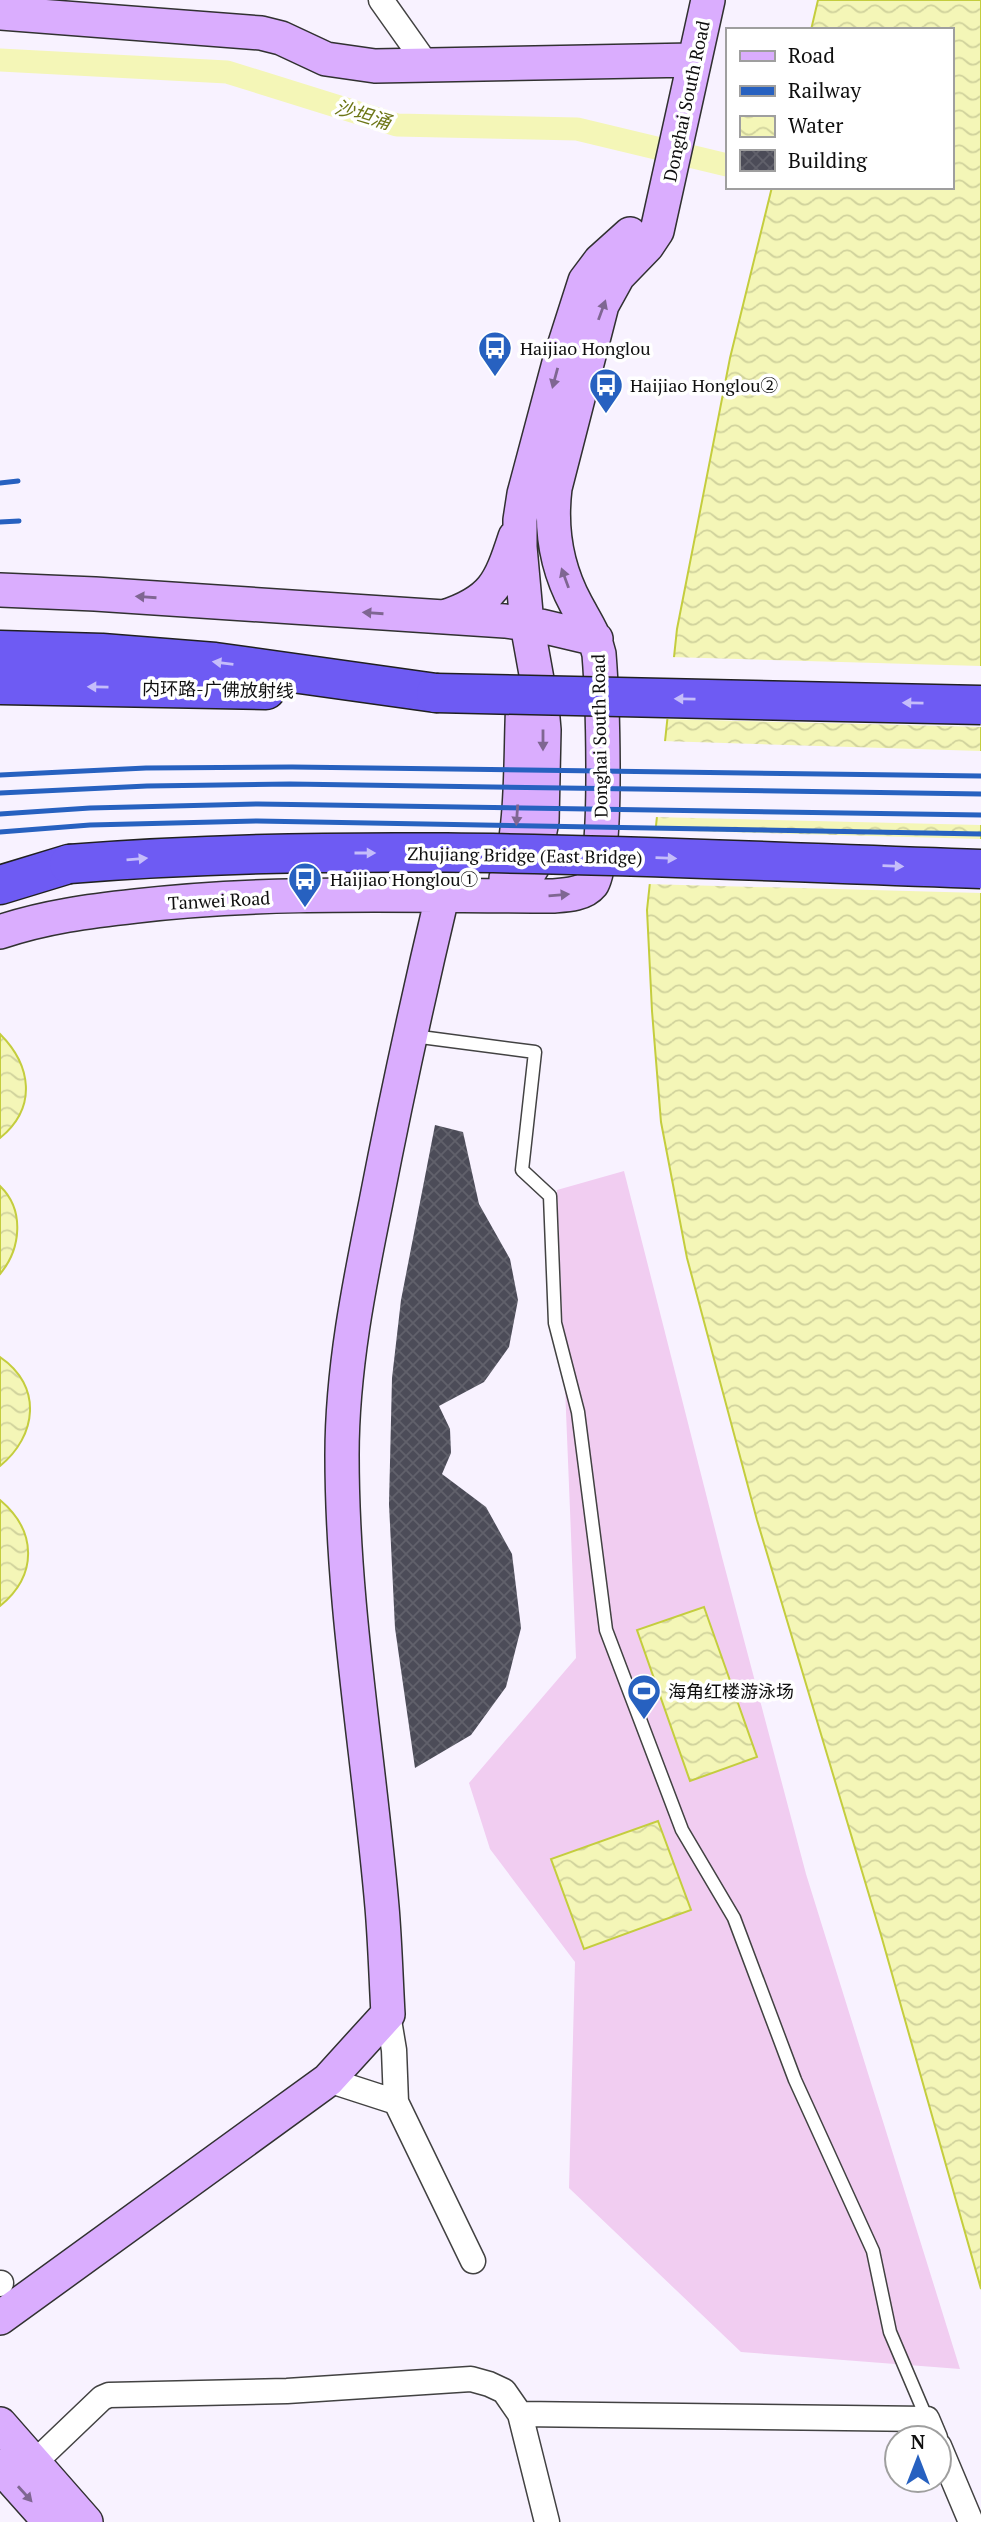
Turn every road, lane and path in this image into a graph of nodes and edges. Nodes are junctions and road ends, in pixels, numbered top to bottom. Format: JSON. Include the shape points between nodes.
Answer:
{"nodes":[{"id":1,"x":381,"y":0,"type":"edge"},
{"id":2,"x":708,"y":0,"type":"edge"},
{"id":3,"x":0,"y":13,"type":"edge"},
{"id":4,"x":693,"y":60,"type":"junction"},
{"id":5,"x":427,"y":65,"type":"junction"},
{"id":6,"x":668,"y":188,"type":"junction"},
{"id":7,"x":520,"y":520,"type":"junction"},
{"id":8,"x":0,"y":590,"type":"edge"},
{"id":9,"x":442,"y":617,"type":"junction"},
{"id":10,"x":527,"y":624,"type":"junction"},
{"id":11,"x":596,"y":639,"type":"junction"},
{"id":12,"x":0,"y":650,"type":"edge"},
{"id":13,"x":0,"y":685,"type":"edge"},
{"id":14,"x":436,"y":693,"type":"junction"},
{"id":15,"x":981,"y":705,"type":"edge"},
{"id":16,"x":69,"y":864,"type":"junction"},
{"id":17,"x":981,"y":869,"type":"edge"},
{"id":18,"x":0,"y":874,"type":"edge"},
{"id":19,"x":0,"y":885,"type":"edge"},
{"id":20,"x":500,"y":896,"type":"junction"},
{"id":21,"x":442,"y":897,"type":"junction"},
{"id":22,"x":0,"y":932,"type":"edge"},
{"id":23,"x":409,"y":1035,"type":"junction"},
{"id":24,"x":388,"y":2014,"type":"junction"},
{"id":25,"x":328,"y":2080,"type":"junction"},
{"id":26,"x":396,"y":2102,"type":"junction"},
{"id":27,"x":473,"y":2261,"type":"dead end"},
{"id":28,"x":0,"y":2318,"type":"edge"},
{"id":29,"x":520,"y":2414,"type":"junction"},
{"id":30,"x":0,"y":2424,"type":"edge"},
{"id":31,"x":929,"y":2424,"type":"edge"},
{"id":32,"x":883,"y":2427,"type":"edge"},
{"id":33,"x":34,"y":2463,"type":"junction"},
{"id":34,"x":0,"y":2466,"type":"edge"},
{"id":35,"x":953,"y":2479,"type":"edge"},
{"id":36,"x":50,"y":2522,"type":"edge"},
{"id":37,"x":86,"y":2522,"type":"edge"},
{"id":38,"x":547,"y":2522,"type":"edge"},
{"id":39,"x":971,"y":2522,"type":"edge"}],
"edges":[{"from":1,"to":5,"type":"street"},
{"from":2,"to":4,"type":"street","name":"Donghai South Road"},
{"from":3,"to":5,"type":"street","via":[[261,33],[350,64]]},
{"from":4,"to":5,"type":"street"},
{"from":4,"to":6,"type":"street","name":"Donghai South Road"},
{"from":6,"to":7,"type":"street","name":"Donghai South Road","one_way":true,"via":[[585,281],[541,428]]},
{"from":11,"to":6,"type":"street","name":"Donghai South Road","one_way":true,"via":[[564,579],[553,538],[555,488],[602,305],[618,276],[657,231]]},
{"from":7,"to":9,"type":"street","via":[[500,578],[489,593],[478,603]]},
{"from":7,"to":10,"type":"street","name":"Donghai South Road"},
{"from":9,"to":8,"type":"street","one_way":true},
{"from":9,"to":10,"type":"street"},
{"from":10,"to":11,"type":"street"},
{"from":10,"to":20,"type":"street","name":"Donghai South Road","one_way":true,"via":[[515,837]]},
{"from":20,"to":11,"type":"street","name":"Donghai South Road","one_way":true,"via":[[569,894],[590,886],[597,875],[602,823]]},
{"from":14,"to":12,"type":"highway","one_way":true,"via":[[215,662]]},
{"from":14,"to":13,"type":"highway","name":"内环路-广佛放射线","one_way":true},
{"from":15,"to":14,"type":"highway","one_way":true,"bridge":true},
{"from":16,"to":17,"type":"highway","name":"Zhujiang Bridge (East Bridge)","one_way":true,"bridge":true,"via":[[319,852]]},
{"from":16,"to":18,"type":"highway"},
{"from":16,"to":19,"type":"highway"},
{"from":20,"to":21,"type":"street","name":"Donghai South Road"},
{"from":21,"to":22,"type":"street","name":"Tanwei Road","via":[[179,901],[80,913]]},
{"from":21,"to":23,"type":"street"},
{"from":23,"to":24,"type":"street","via":[[358,1289],[342,1452],[351,1634],[382,1908]]},
{"from":23,"to":31,"type":"lane","via":[[535,1052],[522,1170],[550,1196],[555,1323],[578,1412],[606,1630],[682,1830],[734,1918],[795,2080],[873,2251],[890,2332]]},
{"from":24,"to":25,"type":"street"},
{"from":24,"to":26,"type":"street"},
{"from":25,"to":26,"type":"street"},
{"from":25,"to":28,"type":"street"},
{"from":26,"to":27,"type":"street"},
{"from":29,"to":32,"type":"street"},
{"from":29,"to":33,"type":"street","via":[[504,2391],[471,2379],[286,2391],[109,2395]]},
{"from":29,"to":38,"type":"street"},
{"from":30,"to":33,"type":"street"},
{"from":33,"to":37,"type":"street"},
{"from":34,"to":36,"type":"street","one_way":true},
{"from":35,"to":39,"type":"street"}]}
